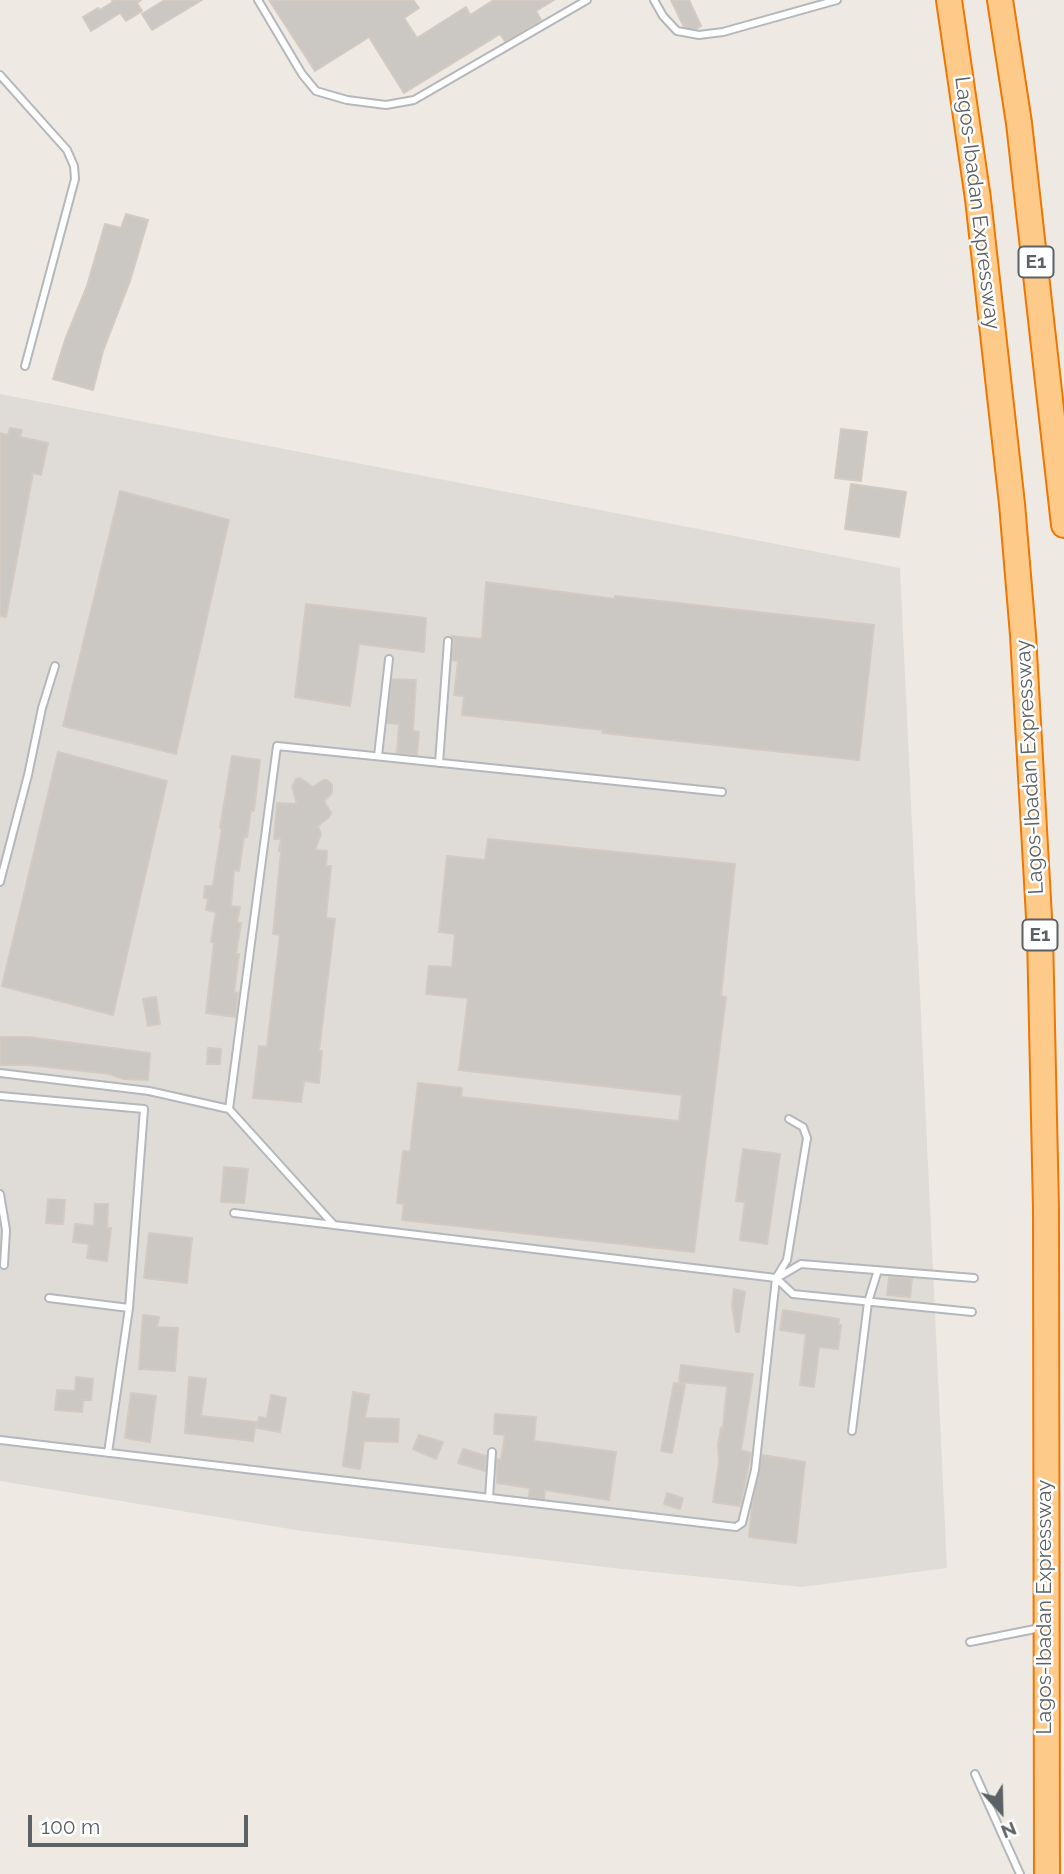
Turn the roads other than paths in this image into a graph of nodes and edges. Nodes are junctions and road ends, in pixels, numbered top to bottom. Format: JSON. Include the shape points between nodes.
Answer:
{"nodes":[{"id":1,"x":258,"y":0,"type":"edge"},
{"id":2,"x":587,"y":0,"type":"edge"},
{"id":3,"x":654,"y":0,"type":"edge"},
{"id":4,"x":837,"y":0,"type":"edge"},
{"id":5,"x":949,"y":0,"type":"edge"},
{"id":6,"x":1000,"y":0,"type":"edge"},
{"id":7,"x":0,"y":75,"type":"edge"},
{"id":8,"x":25,"y":366,"type":"dead end"},
{"id":9,"x":1064,"y":525,"type":"edge"},
{"id":10,"x":448,"y":641,"type":"dead end"},
{"id":11,"x":388,"y":659,"type":"dead end"},
{"id":12,"x":55,"y":666,"type":"dead end"},
{"id":13,"x":378,"y":756,"type":"junction"},
{"id":14,"x":439,"y":763,"type":"junction"},
{"id":15,"x":722,"y":792,"type":"dead end"},
{"id":16,"x":0,"y":882,"type":"edge"},
{"id":17,"x":0,"y":1073,"type":"edge"},
{"id":18,"x":0,"y":1096,"type":"edge"},
{"id":19,"x":229,"y":1109,"type":"junction"},
{"id":20,"x":789,"y":1119,"type":"dead end"},
{"id":21,"x":0,"y":1195,"type":"edge"},
{"id":22,"x":234,"y":1213,"type":"dead end"},
{"id":23,"x":334,"y":1225,"type":"junction"},
{"id":24,"x":4,"y":1265,"type":"dead end"},
{"id":25,"x":878,"y":1270,"type":"junction"},
{"id":26,"x":776,"y":1278,"type":"junction"},
{"id":27,"x":974,"y":1278,"type":"dead end"},
{"id":28,"x":49,"y":1298,"type":"dead end"},
{"id":29,"x":868,"y":1301,"type":"junction"},
{"id":30,"x":129,"y":1308,"type":"junction"},
{"id":31,"x":972,"y":1312,"type":"dead end"},
{"id":32,"x":852,"y":1430,"type":"dead end"},
{"id":33,"x":0,"y":1440,"type":"edge"},
{"id":34,"x":492,"y":1452,"type":"dead end"},
{"id":35,"x":108,"y":1453,"type":"junction"},
{"id":36,"x":489,"y":1498,"type":"junction"},
{"id":37,"x":1045,"y":1628,"type":"junction"},
{"id":38,"x":970,"y":1642,"type":"dead end"},
{"id":39,"x":975,"y":1774,"type":"dead end"},
{"id":40,"x":1020,"y":1874,"type":"edge"},
{"id":41,"x":1047,"y":1874,"type":"edge"}],
"edges":[{"from":1,"to":2,"type":"lane","via":[[316,91],[386,105],[414,100]]},
{"from":3,"to":4,"type":"lane","via":[[677,30],[699,35]]},
{"from":5,"to":37,"type":"highway","name":"Lagos-Ibadan Expressway","number":"E1","via":[[995,341],[1023,635],[1040,935],[1046,1209]]},
{"from":6,"to":9,"type":"highway","number":"E1","via":[[1019,123]]},
{"from":7,"to":8,"type":"lane","via":[[67,150],[74,166],[75,179]]},
{"from":10,"to":14,"type":"lane"},
{"from":11,"to":13,"type":"lane"},
{"from":12,"to":16,"type":"lane"},
{"from":13,"to":14,"type":"lane"},
{"from":13,"to":19,"type":"lane","via":[[278,746]]},
{"from":14,"to":15,"type":"lane"},
{"from":17,"to":19,"type":"lane","via":[[149,1091]]},
{"from":18,"to":30,"type":"lane","via":[[144,1109]]},
{"from":19,"to":23,"type":"lane"},
{"from":20,"to":26,"type":"lane","via":[[803,1127],[807,1138],[787,1260]]},
{"from":21,"to":24,"type":"lane","via":[[6,1230]]},
{"from":22,"to":23,"type":"lane"},
{"from":23,"to":26,"type":"lane"},
{"from":25,"to":26,"type":"lane","via":[[801,1264]]},
{"from":25,"to":27,"type":"lane"},
{"from":25,"to":29,"type":"lane"},
{"from":26,"to":29,"type":"lane","via":[[793,1294]]},
{"from":26,"to":36,"type":"lane","via":[[755,1470],[742,1523],[717,1526]]},
{"from":28,"to":30,"type":"lane"},
{"from":29,"to":31,"type":"lane"},
{"from":29,"to":32,"type":"lane"},
{"from":30,"to":35,"type":"lane"},
{"from":33,"to":35,"type":"lane"},
{"from":34,"to":36,"type":"lane"},
{"from":35,"to":36,"type":"lane"},
{"from":37,"to":38,"type":"lane"},
{"from":37,"to":41,"type":"highway","name":"Lagos-Ibadan Expressway","number":"E1"},
{"from":39,"to":40,"type":"lane"}]}
